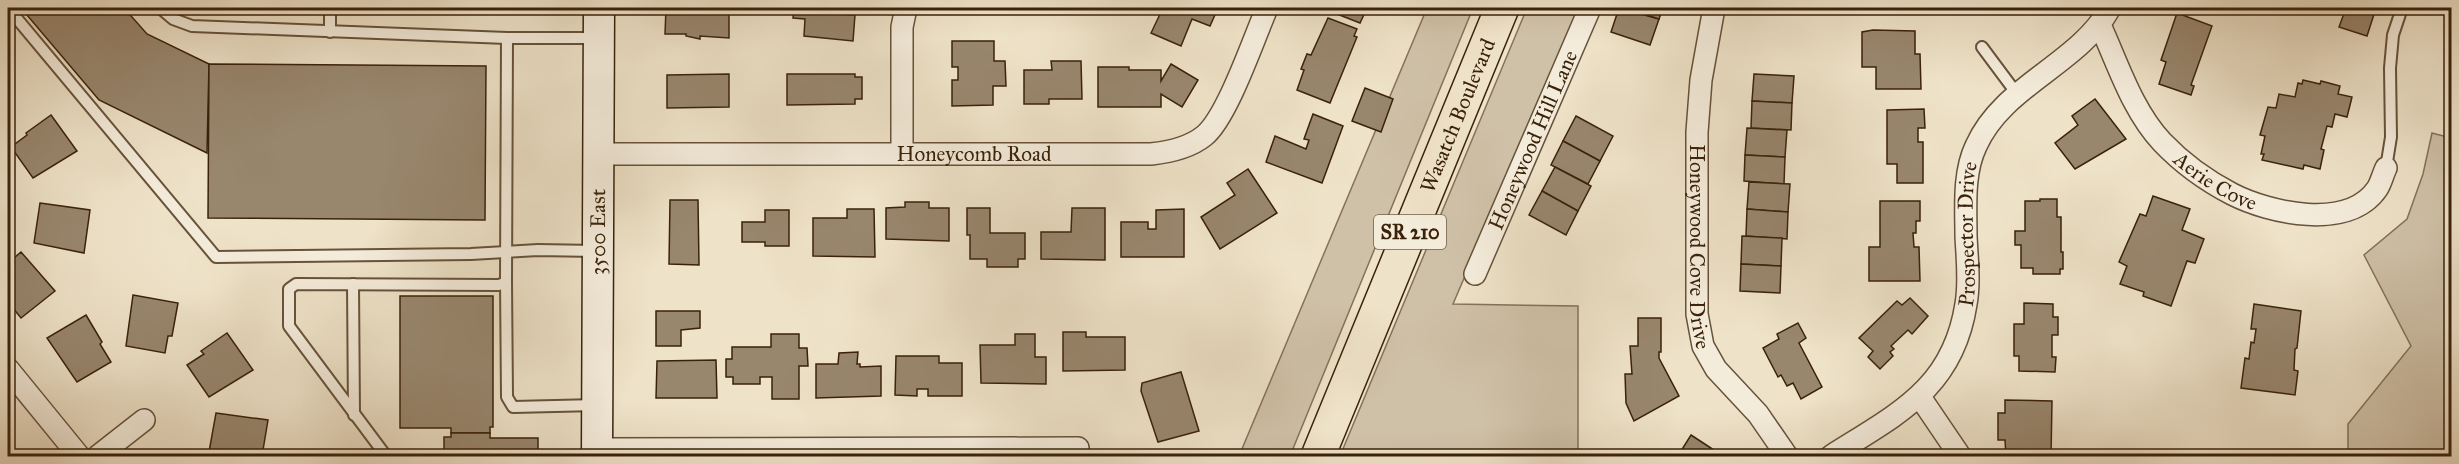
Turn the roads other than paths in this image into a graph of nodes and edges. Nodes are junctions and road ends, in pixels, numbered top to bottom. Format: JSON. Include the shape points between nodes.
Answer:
{"nodes":[{"id":1,"x":8,"y":8,"type":"edge"},
{"id":2,"x":160,"y":8,"type":"edge"},
{"id":3,"x":330,"y":8,"type":"edge"},
{"id":4,"x":599,"y":8,"type":"edge"},
{"id":5,"x":906,"y":8,"type":"edge"},
{"id":6,"x":1267,"y":8,"type":"edge"},
{"id":7,"x":1502,"y":8,"type":"edge"},
{"id":8,"x":1590,"y":8,"type":"edge"},
{"id":9,"x":1714,"y":8,"type":"edge"},
{"id":10,"x":2402,"y":8,"type":"edge"},
{"id":11,"x":2105,"y":16,"type":"edge"},
{"id":12,"x":330,"y":32,"type":"junction"},
{"id":13,"x":507,"y":38,"type":"junction"},
{"id":14,"x":598,"y":38,"type":"junction"},
{"id":15,"x":1982,"y":47,"type":"dead end"},
{"id":16,"x":2017,"y":94,"type":"junction"},
{"id":17,"x":598,"y":154,"type":"junction"},
{"id":18,"x":902,"y":154,"type":"junction"},
{"id":19,"x":2386,"y":168,"type":"joint"},
{"id":20,"x":598,"y":251,"type":"junction"},
{"id":21,"x":506,"y":252,"type":"junction"},
{"id":22,"x":1475,"y":274,"type":"dead end"},
{"id":23,"x":506,"y":282,"type":"junction"},
{"id":24,"x":353,"y":284,"type":"junction"},
{"id":25,"x":8,"y":369,"type":"edge"},
{"id":26,"x":1920,"y":397,"type":"junction"},
{"id":27,"x":597,"y":405,"type":"junction"},
{"id":28,"x":354,"y":415,"type":"junction"},
{"id":29,"x":144,"y":420,"type":"dead end"},
{"id":30,"x":1078,"y":448,"type":"dead end"},
{"id":31,"x":597,"y":453,"type":"edge"},
{"id":32,"x":79,"y":456,"type":"edge"},
{"id":33,"x":98,"y":456,"type":"edge"},
{"id":34,"x":386,"y":456,"type":"edge"},
{"id":35,"x":1318,"y":456,"type":"edge"},
{"id":36,"x":1787,"y":456,"type":"edge"},
{"id":37,"x":1831,"y":456,"type":"edge"},
{"id":38,"x":1960,"y":456,"type":"edge"}],
"edges":[{"from":1,"to":21,"type":"lane","via":[[216,257]]},
{"from":2,"to":12,"type":"lane","via":[[173,19],[192,26]]},
{"from":3,"to":12,"type":"lane"},
{"from":4,"to":14,"type":"main road","name":"3500 East"},
{"from":5,"to":18,"type":"street","via":[[902,27]]},
{"from":6,"to":18,"type":"street","name":"Honeycomb Road","via":[[1223,111],[1205,136],[1189,145],[1152,154]]},
{"from":7,"to":35,"type":"main road","name":"Wasatch Boulevard","number":"SR 210"},
{"from":8,"to":22,"type":"street","name":"Honeywood Hill Lane"},
{"from":9,"to":36,"type":"street","name":"Honeywood Cove Drive","via":[[1701,80],[1697,132],[1697,314],[1703,346],[1716,369],[1758,414]]},
{"from":10,"to":19,"type":"lane","via":[[2393,35],[2391,137]]},
{"from":11,"to":16,"type":"street","name":"Prospector Drive","via":[[2060,63]]},
{"from":11,"to":19,"type":"street","name":"Aerie Cove","via":[[2138,110],[2162,141],[2194,170],[2232,194],[2270,209],[2335,214],[2360,204],[2376,189]]},
{"from":12,"to":13,"type":"lane"},
{"from":13,"to":14,"type":"lane"},
{"from":13,"to":21,"type":"lane"},
{"from":14,"to":17,"type":"main road","name":"3500 East"},
{"from":15,"to":16,"type":"lane"},
{"from":16,"to":26,"type":"street","name":"Prospector Drive","via":[[1992,119],[1975,147],[1967,179],[1967,301],[1962,326],[1940,374]]},
{"from":17,"to":18,"type":"street","name":"Honeycomb Road"},
{"from":17,"to":20,"type":"main road","name":"3500 East"},
{"from":20,"to":21,"type":"lane"},
{"from":20,"to":27,"type":"main road","name":"3500 East"},
{"from":21,"to":23,"type":"lane"},
{"from":23,"to":24,"type":"lane"},
{"from":23,"to":27,"type":"lane","via":[[507,397],[513,407]]},
{"from":24,"to":28,"type":"lane"},
{"from":24,"to":28,"type":"lane","via":[[296,284],[289,289],[289,326]]},
{"from":25,"to":32,"type":"street"},
{"from":26,"to":37,"type":"street","name":"Prospector Drive"},
{"from":26,"to":38,"type":"street"},
{"from":27,"to":31,"type":"main road","name":"3500 East"},
{"from":28,"to":34,"type":"lane"},
{"from":29,"to":33,"type":"street"},
{"from":30,"to":31,"type":"street"}]}
